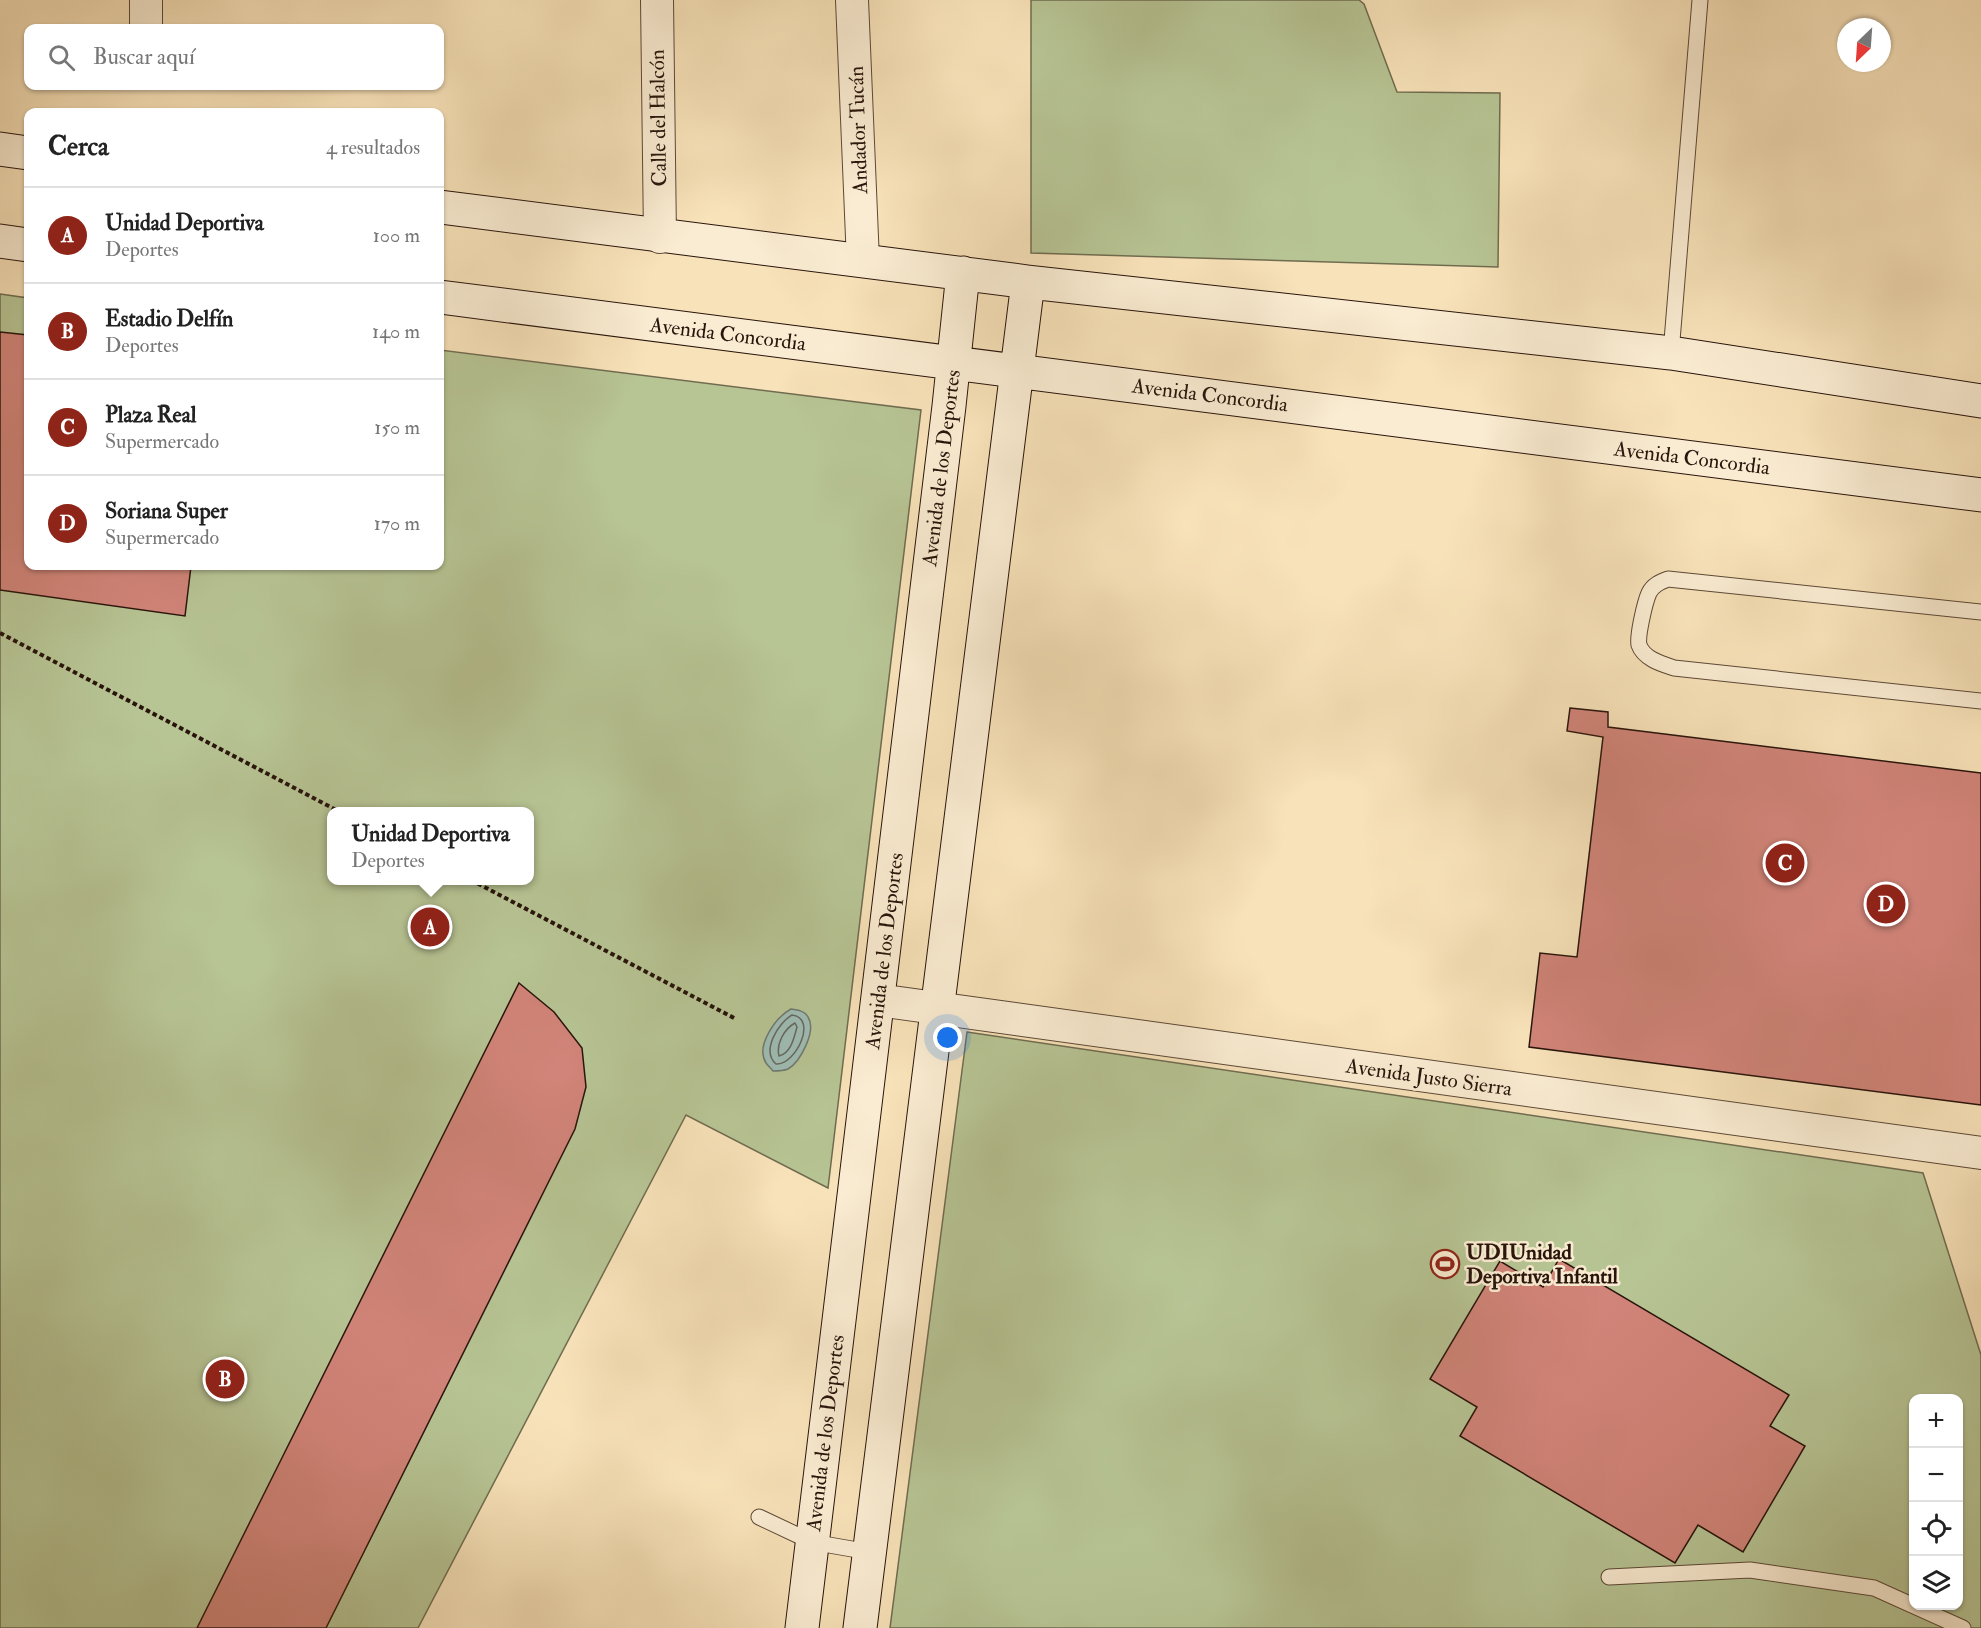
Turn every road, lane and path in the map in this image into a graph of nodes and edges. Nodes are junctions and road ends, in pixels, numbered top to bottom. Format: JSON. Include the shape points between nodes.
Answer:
{"nodes":[{"id":1,"x":146,"y":0,"type":"edge"},
{"id":2,"x":657,"y":0,"type":"edge"},
{"id":3,"x":852,"y":0,"type":"edge"},
{"id":4,"x":1700,"y":0,"type":"edge"},
{"id":5,"x":146,"y":24,"type":"edge"},
{"id":6,"x":0,"y":149,"type":"edge"},
{"id":7,"x":24,"y":152,"type":"edge"},
{"id":8,"x":444,"y":208,"type":"edge"},
{"id":9,"x":660,"y":237,"type":"junction"},
{"id":10,"x":0,"y":241,"type":"edge"},
{"id":11,"x":24,"y":244,"type":"edge"},
{"id":12,"x":863,"y":261,"type":"junction"},
{"id":13,"x":963,"y":273,"type":"junction"},
{"id":14,"x":1028,"y":282,"type":"junction"},
{"id":15,"x":444,"y":298,"type":"edge"},
{"id":16,"x":1671,"y":353,"type":"junction"},
{"id":17,"x":954,"y":362,"type":"junction"},
{"id":18,"x":1017,"y":370,"type":"junction"},
{"id":19,"x":1981,"y":401,"type":"edge"},
{"id":20,"x":1981,"y":495,"type":"edge"},
{"id":21,"x":1981,"y":612,"type":"edge"},
{"id":22,"x":0,"y":633,"type":"edge"},
{"id":23,"x":1981,"y":701,"type":"edge"},
{"id":24,"x":331,"y":807,"type":"edge"},
{"id":25,"x":481,"y":885,"type":"edge"},
{"id":26,"x":878,"y":1000,"type":"junction"},
{"id":27,"x":937,"y":1009,"type":"junction"},
{"id":28,"x":736,"y":1019,"type":"dead end"},
{"id":29,"x":1981,"y":1153,"type":"edge"},
{"id":30,"x":759,"y":1517,"type":"dead end"},
{"id":31,"x":812,"y":1542,"type":"junction"},
{"id":32,"x":869,"y":1552,"type":"junction"},
{"id":33,"x":1609,"y":1577,"type":"dead end"},
{"id":34,"x":802,"y":1628,"type":"edge"},
{"id":35,"x":860,"y":1628,"type":"edge"},
{"id":36,"x":1963,"y":1628,"type":"edge"}],
"edges":[{"from":1,"to":5,"type":"street"},
{"from":2,"to":9,"type":"street","name":"Calle del Halcón"},
{"from":3,"to":12,"type":"street","name":"Andador Tucán"},
{"from":4,"to":16,"type":"lane"},
{"from":6,"to":7,"type":"street"},
{"from":8,"to":9,"type":"street"},
{"from":9,"to":12,"type":"street"},
{"from":10,"to":11,"type":"street"},
{"from":12,"to":13,"type":"street"},
{"from":13,"to":14,"type":"street"},
{"from":13,"to":17,"type":"street","name":"Avenida de los Deportes"},
{"from":14,"to":16,"type":"street"},
{"from":14,"to":18,"type":"street"},
{"from":15,"to":17,"type":"street","name":"Avenida Concordia"},
{"from":16,"to":19,"type":"street"},
{"from":17,"to":18,"type":"street","name":"Avenida Concordia"},
{"from":17,"to":26,"type":"street","name":"Avenida de los Deportes"},
{"from":18,"to":20,"type":"street","name":"Avenida Concordia"},
{"from":18,"to":27,"type":"street"},
{"from":21,"to":23,"type":"lane","via":[[1668,579],[1657,583],[1649,593],[1639,632],[1640,645],[1647,656],[1674,668]]},
{"from":22,"to":24,"type":"path"},
{"from":25,"to":28,"type":"path"},
{"from":26,"to":27,"type":"street","name":"Avenida Justo Sierra"},
{"from":26,"to":31,"type":"street","name":"Avenida de los Deportes"},
{"from":27,"to":29,"type":"street","name":"Avenida Justo Sierra"},
{"from":27,"to":32,"type":"street"},
{"from":30,"to":31,"type":"lane"},
{"from":31,"to":32,"type":"lane"},
{"from":31,"to":34,"type":"street","name":"Avenida de los Deportes"},
{"from":32,"to":35,"type":"street"},
{"from":33,"to":36,"type":"lane","via":[[1750,1570],[1862,1586]]}]}
